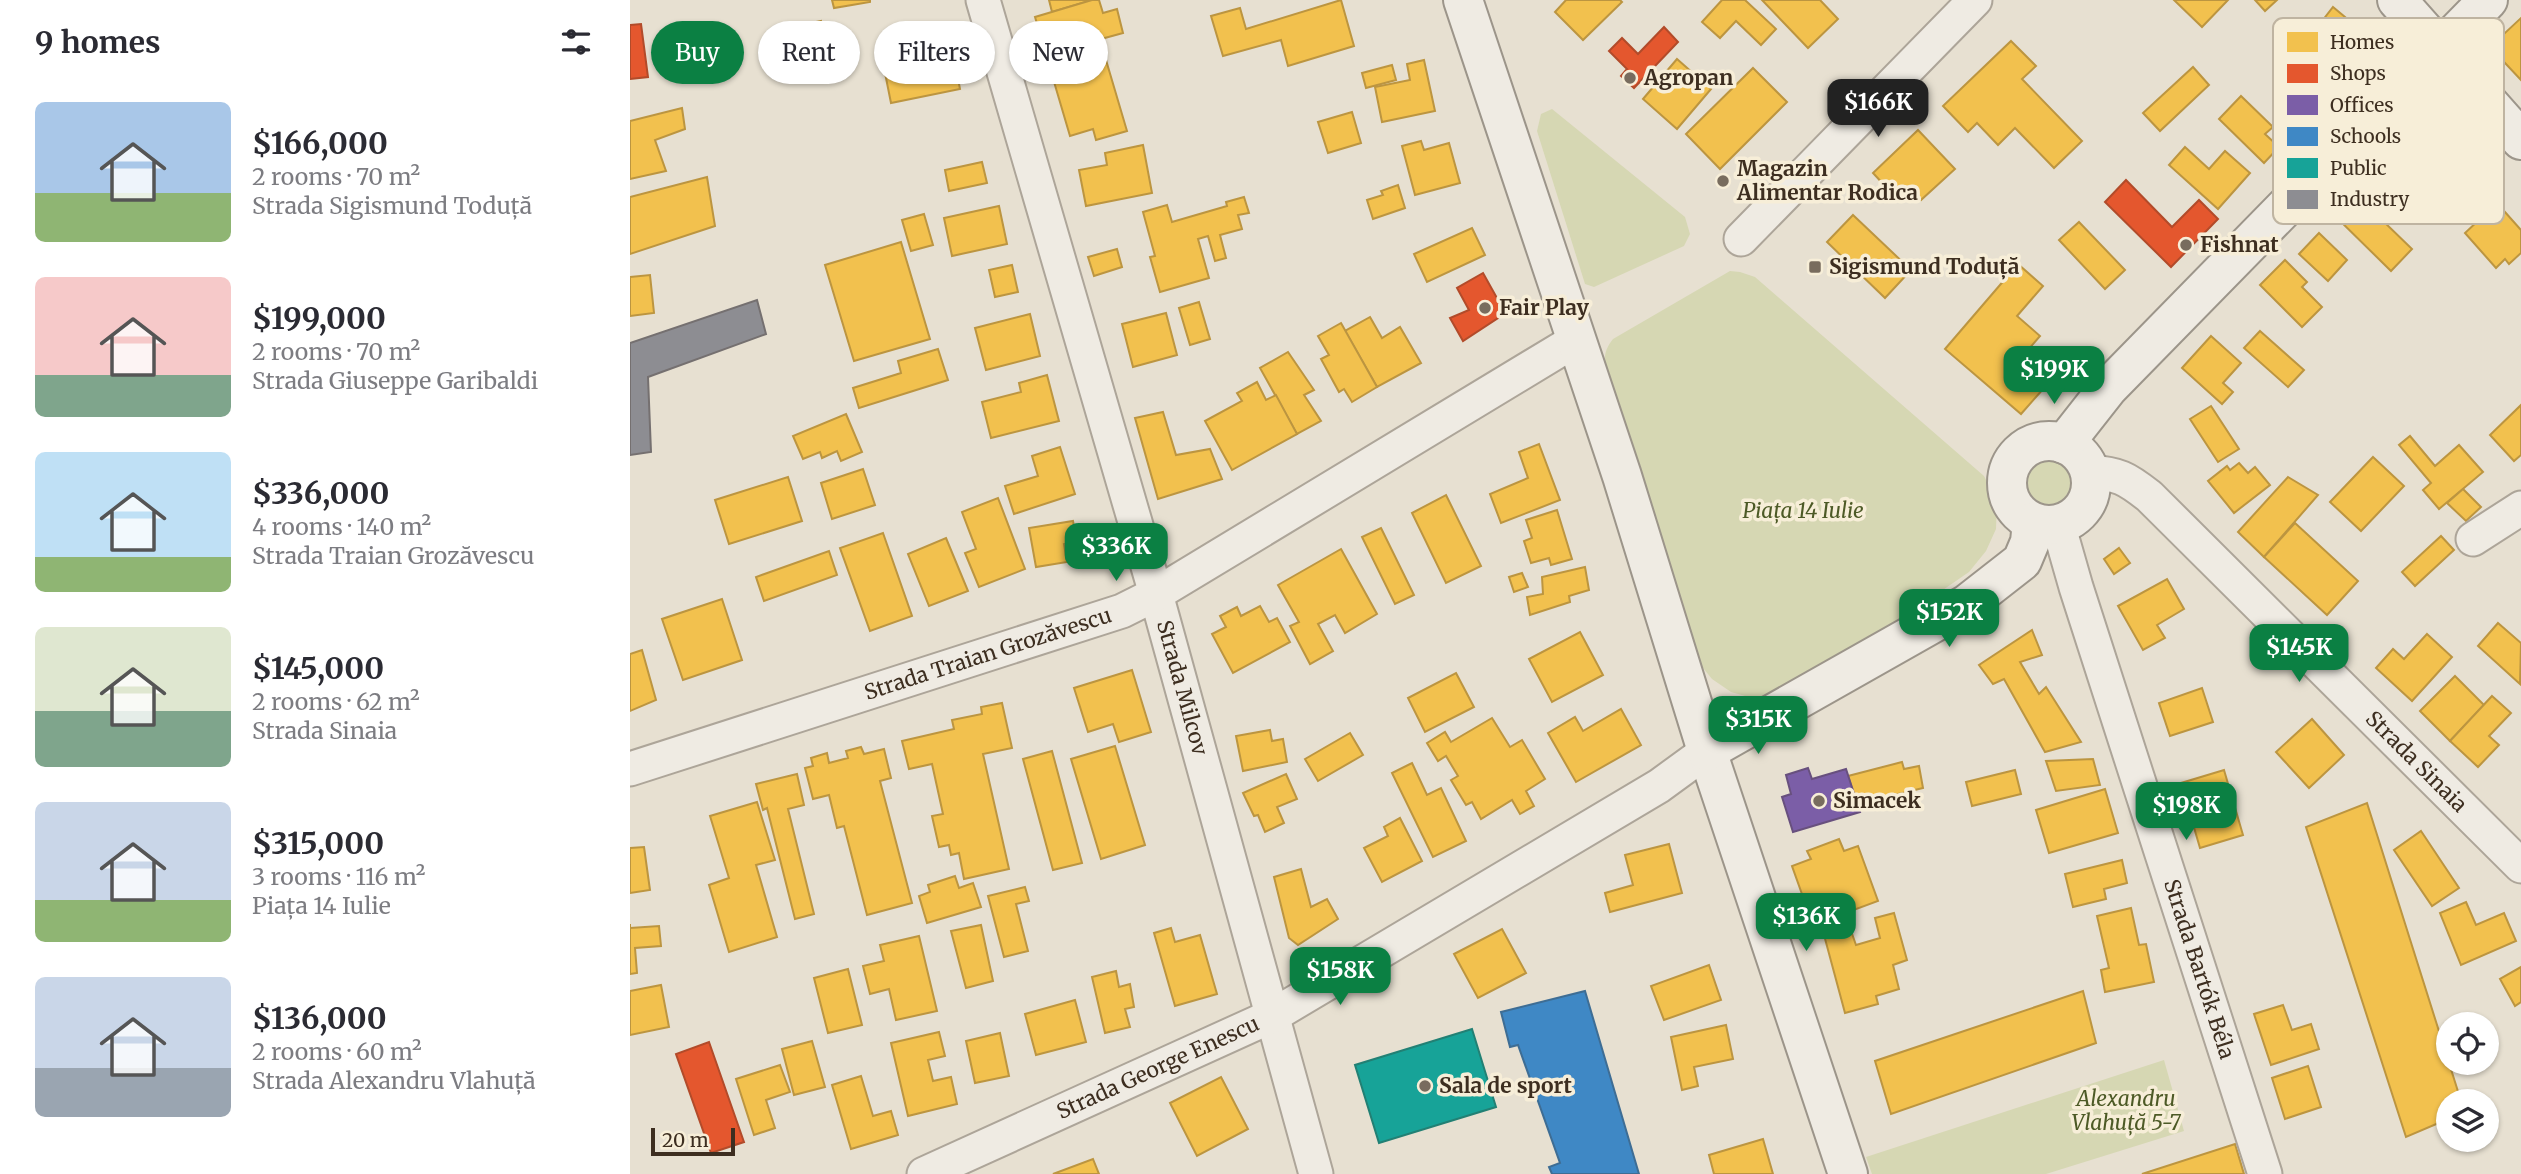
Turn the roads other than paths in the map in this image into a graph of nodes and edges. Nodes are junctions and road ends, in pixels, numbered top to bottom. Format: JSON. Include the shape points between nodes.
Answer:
{"nodes":[{"id":1,"x":983,"y":0,"type":"edge"},
{"id":2,"x":1975,"y":0,"type":"edge"},
{"id":3,"x":2397,"y":0,"type":"edge"},
{"id":4,"x":2488,"y":0,"type":"edge"},
{"id":5,"x":1465,"y":7,"type":"edge"},
{"id":6,"x":2414,"y":18,"type":"edge"},
{"id":7,"x":2471,"y":18,"type":"edge"},
{"id":8,"x":2504,"y":120,"type":"edge"},
{"id":9,"x":2521,"y":140,"type":"edge"},
{"id":10,"x":2273,"y":221,"type":"edge"},
{"id":11,"x":1741,"y":239,"type":"dead end"},
{"id":12,"x":1576,"y":340,"type":"junction"},
{"id":13,"x":2064,"y":443,"type":"junction"},
{"id":14,"x":2090,"y":472,"type":"junction"},
{"id":15,"x":2521,"y":508,"type":"edge"},
{"id":16,"x":2045,"y":523,"type":"junction"},
{"id":17,"x":2473,"y":539,"type":"dead end"},
{"id":18,"x":1156,"y":594,"type":"junction"},
{"id":19,"x":1707,"y":751,"type":"junction"},
{"id":20,"x":630,"y":769,"type":"edge"},
{"id":21,"x":2521,"y":866,"type":"edge"},
{"id":22,"x":1272,"y":1016,"type":"junction"},
{"id":23,"x":924,"y":1174,"type":"edge"},
{"id":24,"x":1316,"y":1174,"type":"edge"},
{"id":25,"x":1848,"y":1174,"type":"edge"},
{"id":26,"x":2265,"y":1174,"type":"edge"}],
"edges":[{"from":1,"to":18,"type":"street","name":"Strada Milcov"},
{"from":2,"to":11,"type":"street"},
{"from":3,"to":6,"type":"main road"},
{"from":4,"to":7,"type":"main road"},
{"from":5,"to":12,"type":"main road"},
{"from":8,"to":9,"type":"main road"},
{"from":10,"to":13,"type":"main road","via":[[2108,388]]},
{"from":12,"to":18,"type":"street","name":"Strada Traian Grozăvescu"},
{"from":12,"to":19,"type":"main road"},
{"from":13,"to":14,"type":"main road","via":[[2084,460]]},
{"from":13,"to":16,"type":"main road","via":[[2038,442],[2026,447],[2010,467],[2008,493],[2013,505],[2021,515]]},
{"from":14,"to":16,"type":"main road","via":[[2088,499],[2081,510],[2071,519]]},
{"from":14,"to":21,"type":"street","name":"Strada Sinaia","via":[[2125,478],[2149,496]]},
{"from":15,"to":17,"type":"street"},
{"from":16,"to":19,"type":"main road","via":[[2022,561],[1967,604]]},
{"from":16,"to":26,"type":"street","name":"Strada Bartók Béla","via":[[2085,613]]},
{"from":18,"to":20,"type":"street","name":"Strada Traian Grozăvescu","via":[[1122,611]]},
{"from":18,"to":22,"type":"street","name":"Strada Milcov"},
{"from":19,"to":22,"type":"street","name":"Strada George Enescu","via":[[1659,786]]},
{"from":19,"to":25,"type":"main road"},
{"from":22,"to":23,"type":"street","name":"Strada George Enescu"},
{"from":22,"to":24,"type":"street","name":"Strada Milcov"}]}
